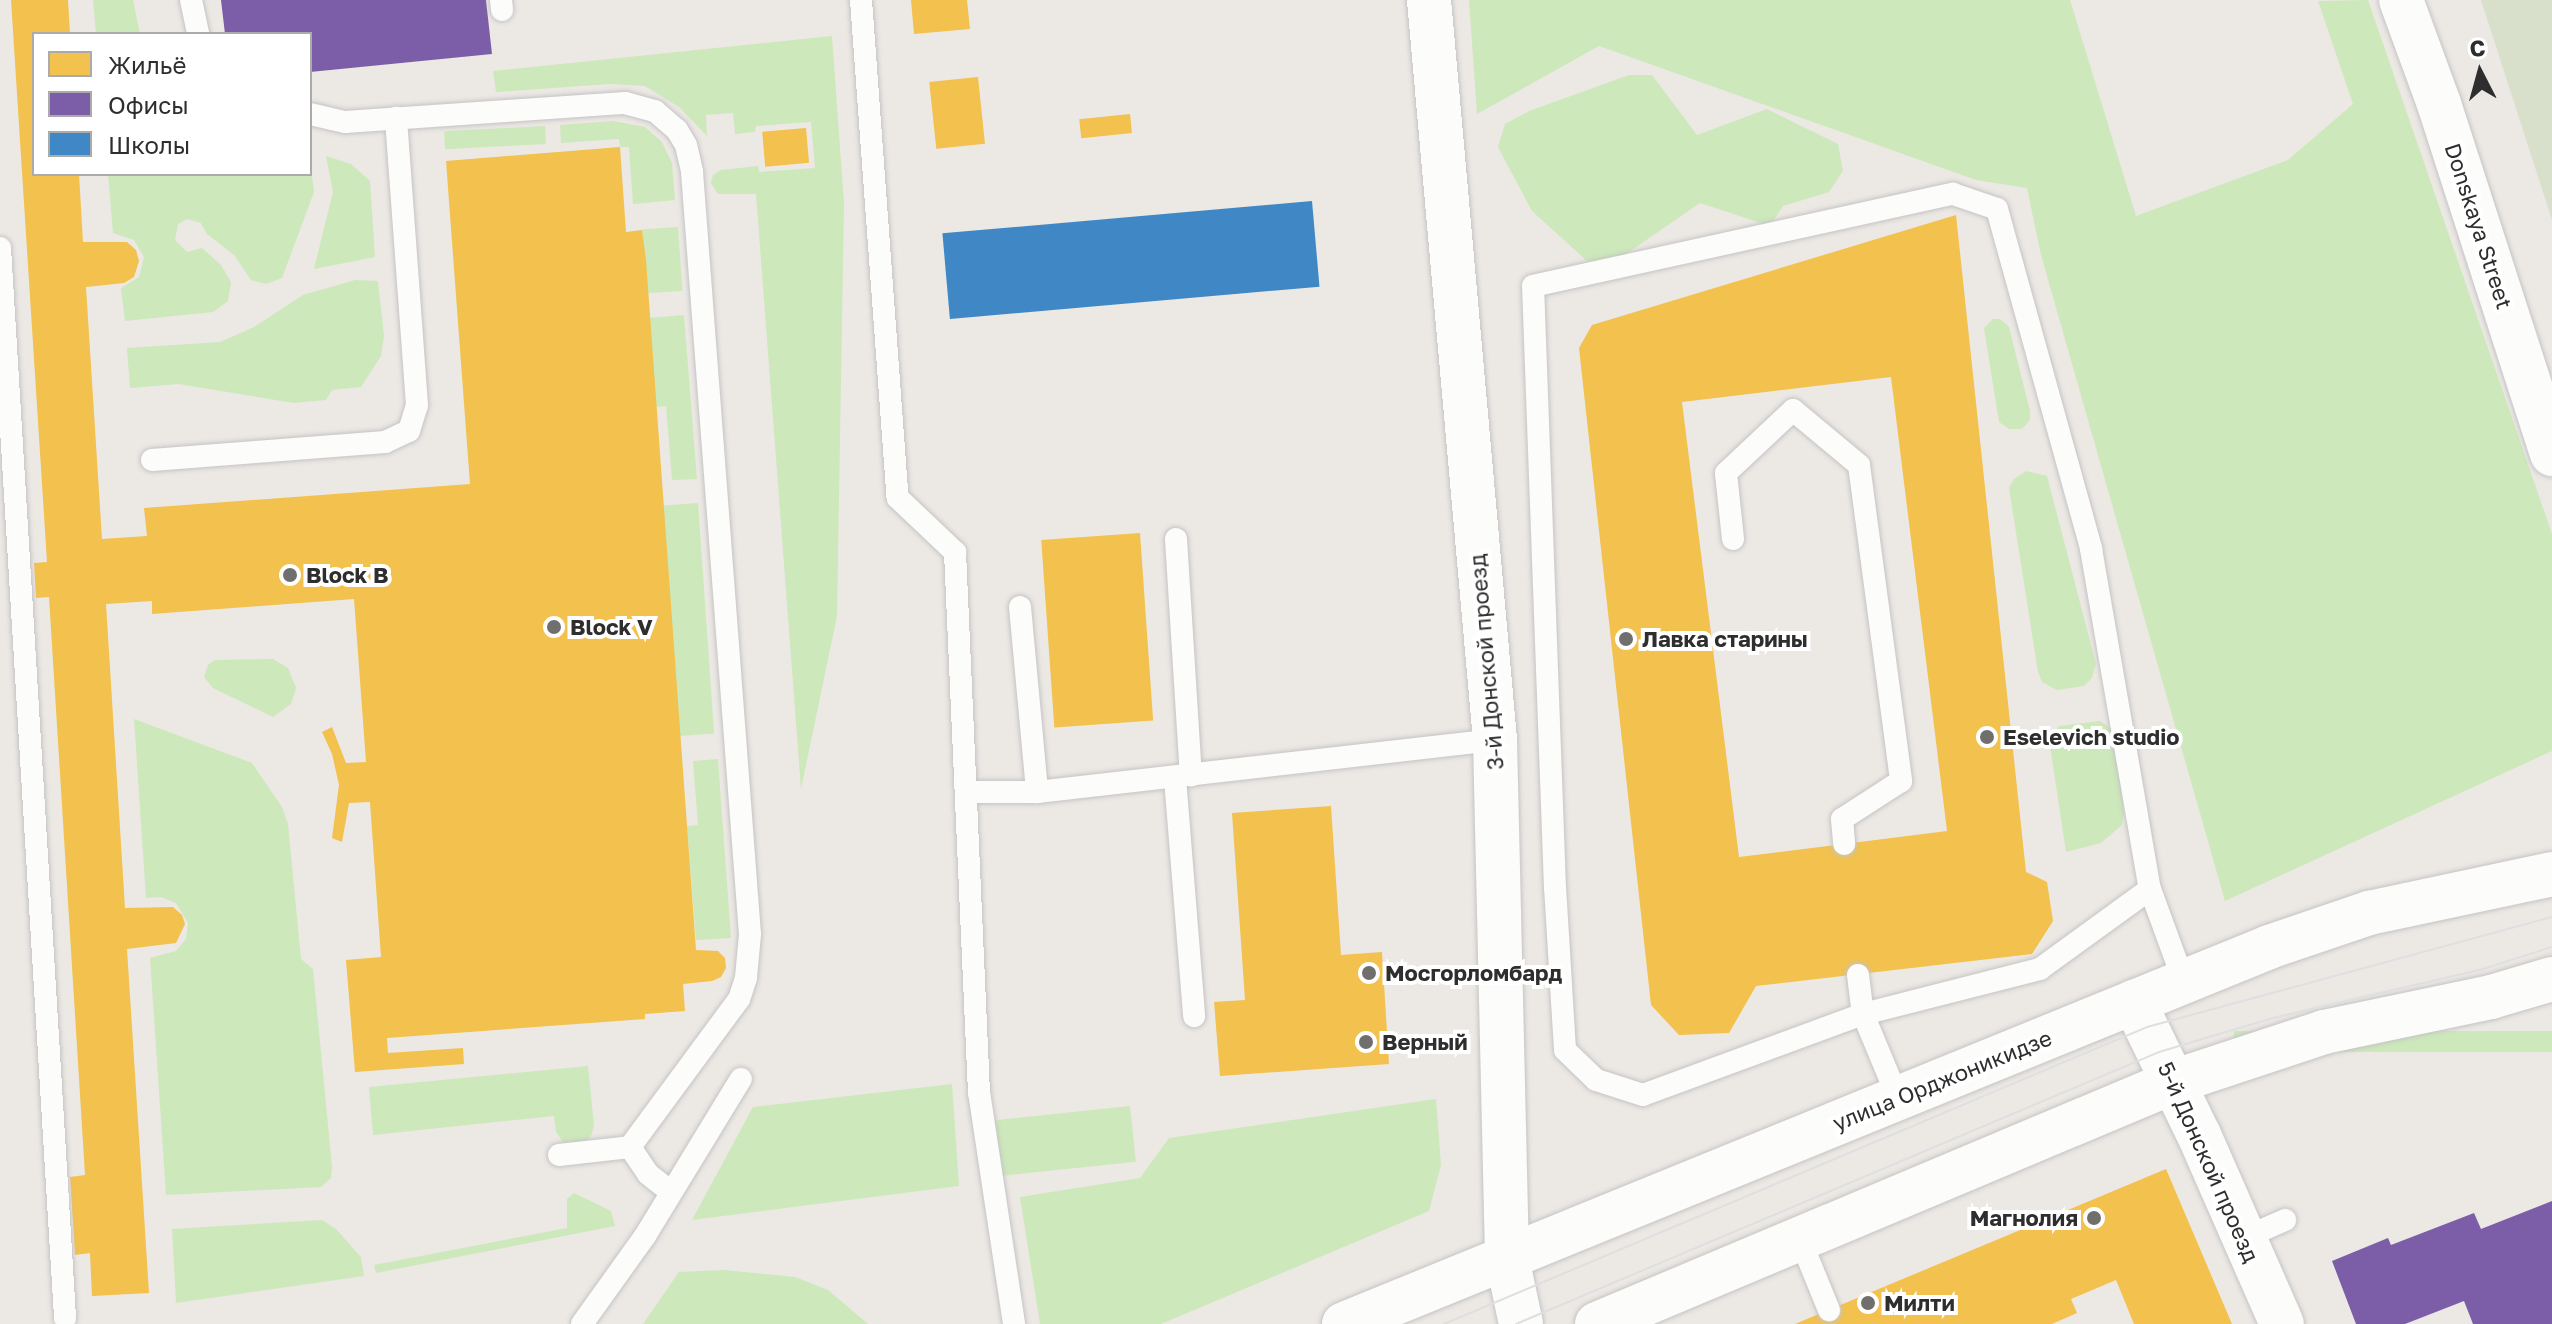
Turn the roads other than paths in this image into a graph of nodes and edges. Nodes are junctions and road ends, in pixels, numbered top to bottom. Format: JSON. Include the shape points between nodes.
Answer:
{"nodes":[{"id":1,"x":191,"y":0,"type":"edge"},
{"id":2,"x":861,"y":0,"type":"edge"},
{"id":3,"x":1429,"y":0,"type":"edge"},
{"id":4,"x":2401,"y":0,"type":"edge"},
{"id":5,"x":198,"y":32,"type":"edge"},
{"id":6,"x":312,"y":114,"type":"edge"},
{"id":7,"x":396,"y":118,"type":"junction"},
{"id":8,"x":0,"y":248,"type":"edge"},
{"id":9,"x":2552,"y":454,"type":"edge"},
{"id":10,"x":152,"y":460,"type":"dead end"},
{"id":11,"x":1176,"y":539,"type":"dead end"},
{"id":12,"x":1733,"y":539,"type":"dead end"},
{"id":13,"x":1020,"y":607,"type":"dead end"},
{"id":14,"x":11,"y":654,"type":"edge"},
{"id":15,"x":1495,"y":740,"type":"junction"},
{"id":16,"x":1183,"y":777,"type":"junction"},
{"id":17,"x":967,"y":792,"type":"junction"},
{"id":18,"x":1037,"y":792,"type":"junction"},
{"id":19,"x":1844,"y":844,"type":"dead end"},
{"id":20,"x":2552,"y":874,"type":"edge"},
{"id":21,"x":2150,"y":889,"type":"junction"},
{"id":22,"x":1858,"y":975,"type":"dead end"},
{"id":23,"x":2552,"y":979,"type":"edge"},
{"id":24,"x":2184,"y":982,"type":"junction"},
{"id":25,"x":2134,"y":1002,"type":"junction"},
{"id":26,"x":1863,"y":1014,"type":"junction"},
{"id":27,"x":1194,"y":1016,"type":"dead end"},
{"id":28,"x":741,"y":1079,"type":"dead end"},
{"id":29,"x":2173,"y":1082,"type":"junction"},
{"id":30,"x":1898,"y":1098,"type":"junction"},
{"id":31,"x":630,"y":1147,"type":"junction"},
{"id":32,"x":559,"y":1155,"type":"dead end"},
{"id":33,"x":670,"y":1191,"type":"junction"},
{"id":34,"x":2285,"y":1220,"type":"dead end"},
{"id":35,"x":2244,"y":1238,"type":"junction"},
{"id":36,"x":1800,"y":1239,"type":"junction"},
{"id":37,"x":1507,"y":1258,"type":"junction"},
{"id":38,"x":1829,"y":1310,"type":"dead end"},
{"id":39,"x":65,"y":1318,"type":"dead end"},
{"id":40,"x":582,"y":1324,"type":"edge"},
{"id":41,"x":1014,"y":1324,"type":"edge"},
{"id":42,"x":1344,"y":1324,"type":"edge"},
{"id":43,"x":1521,"y":1324,"type":"edge"},
{"id":44,"x":1597,"y":1324,"type":"edge"},
{"id":45,"x":2282,"y":1324,"type":"edge"}],
"edges":[{"from":1,"to":5,"type":"lane"},
{"from":2,"to":17,"type":"lane","via":[[898,498],[955,552]]},
{"from":3,"to":15,"type":"main road","name":"3-й Донской проезд"},
{"from":4,"to":9,"type":"main road","name":"Donskaya Street"},
{"from":6,"to":7,"type":"lane","via":[[345,122]]},
{"from":7,"to":10,"type":"lane","via":[[417,405],[409,431],[385,442]]},
{"from":7,"to":31,"type":"lane","via":[[625,103],[655,111],[667,121],[690,158],[749,956],[739,999]]},
{"from":8,"to":14,"type":"lane"},
{"from":11,"to":16,"type":"lane"},
{"from":12,"to":19,"type":"lane","via":[[1726,473],[1793,410],[1859,465],[1901,781],[1842,819]]},
{"from":13,"to":18,"type":"lane"},
{"from":14,"to":39,"type":"lane"},
{"from":15,"to":16,"type":"lane"},
{"from":15,"to":37,"type":"main road","name":"3-й Донской проезд"},
{"from":16,"to":18,"type":"lane"},
{"from":16,"to":27,"type":"lane"},
{"from":17,"to":18,"type":"lane"},
{"from":17,"to":41,"type":"lane","via":[[979,1092]]},
{"from":20,"to":24,"type":"main road","name":"улица Орджоникидзе","via":[[2369,913]]},
{"from":21,"to":24,"type":"lane"},
{"from":21,"to":26,"type":"lane","via":[[2040,969]]},
{"from":21,"to":26,"type":"lane","via":[[2091,549],[1997,209],[1953,194],[1533,286],[1565,1050],[1596,1080],[1643,1095]]},
{"from":22,"to":26,"type":"lane"},
{"from":23,"to":29,"type":"main road","via":[[2324,1032]]},
{"from":24,"to":25,"type":"main road","name":"улица Орджоникидзе"},
{"from":25,"to":29,"type":"main road","name":"5-й Донской проезд"},
{"from":25,"to":30,"type":"main road","name":"улица Орджоникидзе"},
{"from":26,"to":30,"type":"lane"},
{"from":28,"to":33,"type":"lane"},
{"from":29,"to":35,"type":"main road","name":"5-й Донской проезд"},
{"from":29,"to":36,"type":"main road"},
{"from":30,"to":37,"type":"main road","name":"улица Орджоникидзе"},
{"from":31,"to":32,"type":"lane"},
{"from":31,"to":33,"type":"lane","via":[[648,1174]]},
{"from":33,"to":40,"type":"lane"},
{"from":34,"to":35,"type":"lane"},
{"from":35,"to":45,"type":"main road","name":"5-й Донской проезд"},
{"from":36,"to":38,"type":"lane"},
{"from":36,"to":44,"type":"main road"},
{"from":37,"to":42,"type":"main road","name":"улица Орджоникидзе"},
{"from":37,"to":43,"type":"main road","name":"3-й Донской проезд"}]}
